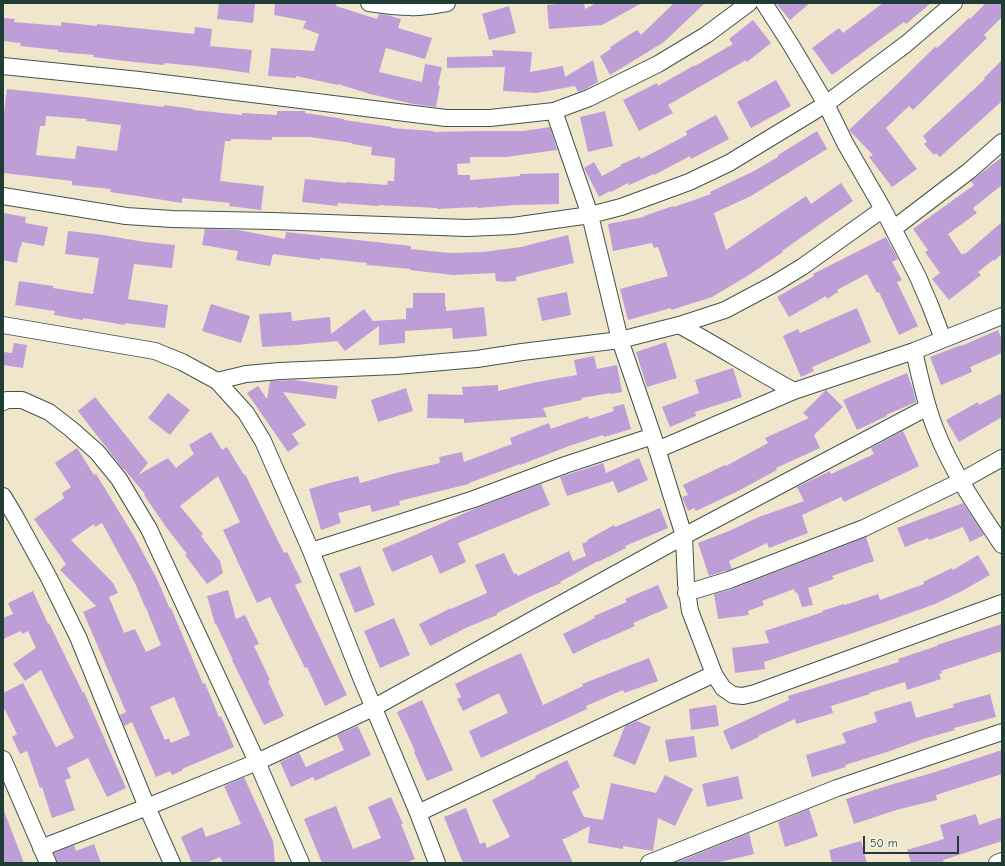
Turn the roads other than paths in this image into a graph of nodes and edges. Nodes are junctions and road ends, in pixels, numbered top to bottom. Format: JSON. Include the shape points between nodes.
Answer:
{"nodes":[{"id":1,"x":369,"y":3,"type":"edge"},
{"id":2,"x":447,"y":3,"type":"edge"},
{"id":3,"x":749,"y":3,"type":"edge"},
{"id":4,"x":764,"y":3,"type":"edge"},
{"id":5,"x":954,"y":3,"type":"edge"},
{"id":6,"x":3,"y":66,"type":"edge"},
{"id":7,"x":826,"y":104,"type":"junction"},
{"id":8,"x":554,"y":111,"type":"junction"},
{"id":9,"x":1002,"y":142,"type":"edge"},
{"id":10,"x":3,"y":196,"type":"edge"},
{"id":11,"x":883,"y":209,"type":"junction"},
{"id":12,"x":590,"y":215,"type":"junction"},
{"id":13,"x":893,"y":229,"type":"junction"},
{"id":14,"x":1002,"y":316,"type":"edge"},
{"id":15,"x":679,"y":324,"type":"junction"},
{"id":16,"x":3,"y":325,"type":"edge"},
{"id":17,"x":943,"y":339,"type":"junction"},
{"id":18,"x":620,"y":340,"type":"junction"},
{"id":19,"x":914,"y":351,"type":"junction"},
{"id":20,"x":217,"y":381,"type":"junction"},
{"id":21,"x":794,"y":390,"type":"junction"},
{"id":22,"x":3,"y":402,"type":"edge"},
{"id":23,"x":928,"y":407,"type":"junction"},
{"id":24,"x":655,"y":443,"type":"junction"},
{"id":25,"x":1002,"y":458,"type":"edge"},
{"id":26,"x":961,"y":481,"type":"junction"},
{"id":27,"x":3,"y":496,"type":"edge"},
{"id":28,"x":684,"y":536,"type":"junction"},
{"id":29,"x":1002,"y":545,"type":"edge"},
{"id":30,"x":311,"y":551,"type":"junction"},
{"id":31,"x":686,"y":593,"type":"junction"},
{"id":32,"x":1002,"y":603,"type":"edge"},
{"id":33,"x":714,"y":674,"type":"junction"},
{"id":34,"x":373,"y":708,"type":"junction"},
{"id":35,"x":1002,"y":732,"type":"edge"},
{"id":36,"x":3,"y":759,"type":"edge"},
{"id":37,"x":256,"y":762,"type":"junction"},
{"id":38,"x":147,"y":807,"type":"junction"},
{"id":39,"x":418,"y":813,"type":"junction"},
{"id":40,"x":41,"y":848,"type":"junction"},
{"id":41,"x":1002,"y":861,"type":"edge"},
{"id":42,"x":48,"y":863,"type":"edge"},
{"id":43,"x":172,"y":863,"type":"edge"},
{"id":44,"x":301,"y":863,"type":"edge"},
{"id":45,"x":437,"y":863,"type":"edge"},
{"id":46,"x":649,"y":863,"type":"edge"},
{"id":47,"x":997,"y":863,"type":"edge"}],
"edges":[{"from":1,"to":2,"type":"street","via":[[411,8]]},
{"from":3,"to":8,"type":"street","via":[[706,35],[658,64],[589,98]]},
{"from":4,"to":7,"type":"street"},
{"from":5,"to":7,"type":"street","via":[[906,44]]},
{"from":6,"to":8,"type":"street","via":[[140,80],[446,118],[490,118]]},
{"from":7,"to":11,"type":"street"},
{"from":7,"to":12,"type":"street","via":[[729,163],[689,182],[621,207]]},
{"from":8,"to":12,"type":"street"},
{"from":9,"to":13,"type":"street","via":[[969,171]]},
{"from":10,"to":12,"type":"street","via":[[126,216],[172,219],[467,228],[513,226]]},
{"from":11,"to":13,"type":"street"},
{"from":11,"to":15,"type":"street","via":[[774,284],[725,310]]},
{"from":12,"to":18,"type":"street"},
{"from":13,"to":17,"type":"street","via":[[918,277]]},
{"from":14,"to":17,"type":"street"},
{"from":15,"to":18,"type":"street"},
{"from":15,"to":21,"type":"street"},
{"from":16,"to":20,"type":"street","via":[[155,351]]},
{"from":17,"to":19,"type":"street"},
{"from":18,"to":20,"type":"street","via":[[477,359],[396,366],[280,371],[246,374]]},
{"from":18,"to":24,"type":"street"},
{"from":19,"to":21,"type":"street"},
{"from":19,"to":23,"type":"street"},
{"from":20,"to":30,"type":"street","via":[[246,413],[263,442]]},
{"from":21,"to":24,"type":"street"},
{"from":22,"to":37,"type":"street","via":[[22,400],[49,412],[97,452],[119,479],[149,529]]},
{"from":23,"to":26,"type":"street","via":[[945,451]]},
{"from":23,"to":28,"type":"street"},
{"from":24,"to":28,"type":"street"},
{"from":24,"to":30,"type":"street","via":[[565,465],[474,499]]},
{"from":25,"to":26,"type":"street"},
{"from":26,"to":29,"type":"street"},
{"from":26,"to":31,"type":"street","via":[[864,528],[730,580]]},
{"from":27,"to":38,"type":"street","via":[[49,578],[78,637]]},
{"from":28,"to":31,"type":"street"},
{"from":28,"to":34,"type":"street"},
{"from":30,"to":34,"type":"street"},
{"from":31,"to":33,"type":"street","via":[[690,611]]},
{"from":32,"to":33,"type":"street","via":[[743,696],[733,695],[723,688]]},
{"from":33,"to":39,"type":"street"},
{"from":34,"to":37,"type":"street"},
{"from":34,"to":39,"type":"street"},
{"from":35,"to":46,"type":"street","via":[[837,788]]},
{"from":36,"to":40,"type":"street"},
{"from":37,"to":38,"type":"street"},
{"from":37,"to":44,"type":"street"},
{"from":38,"to":40,"type":"street"},
{"from":38,"to":43,"type":"street"},
{"from":39,"to":45,"type":"street"},
{"from":40,"to":42,"type":"street"},
{"from":41,"to":47,"type":"street"}]}
